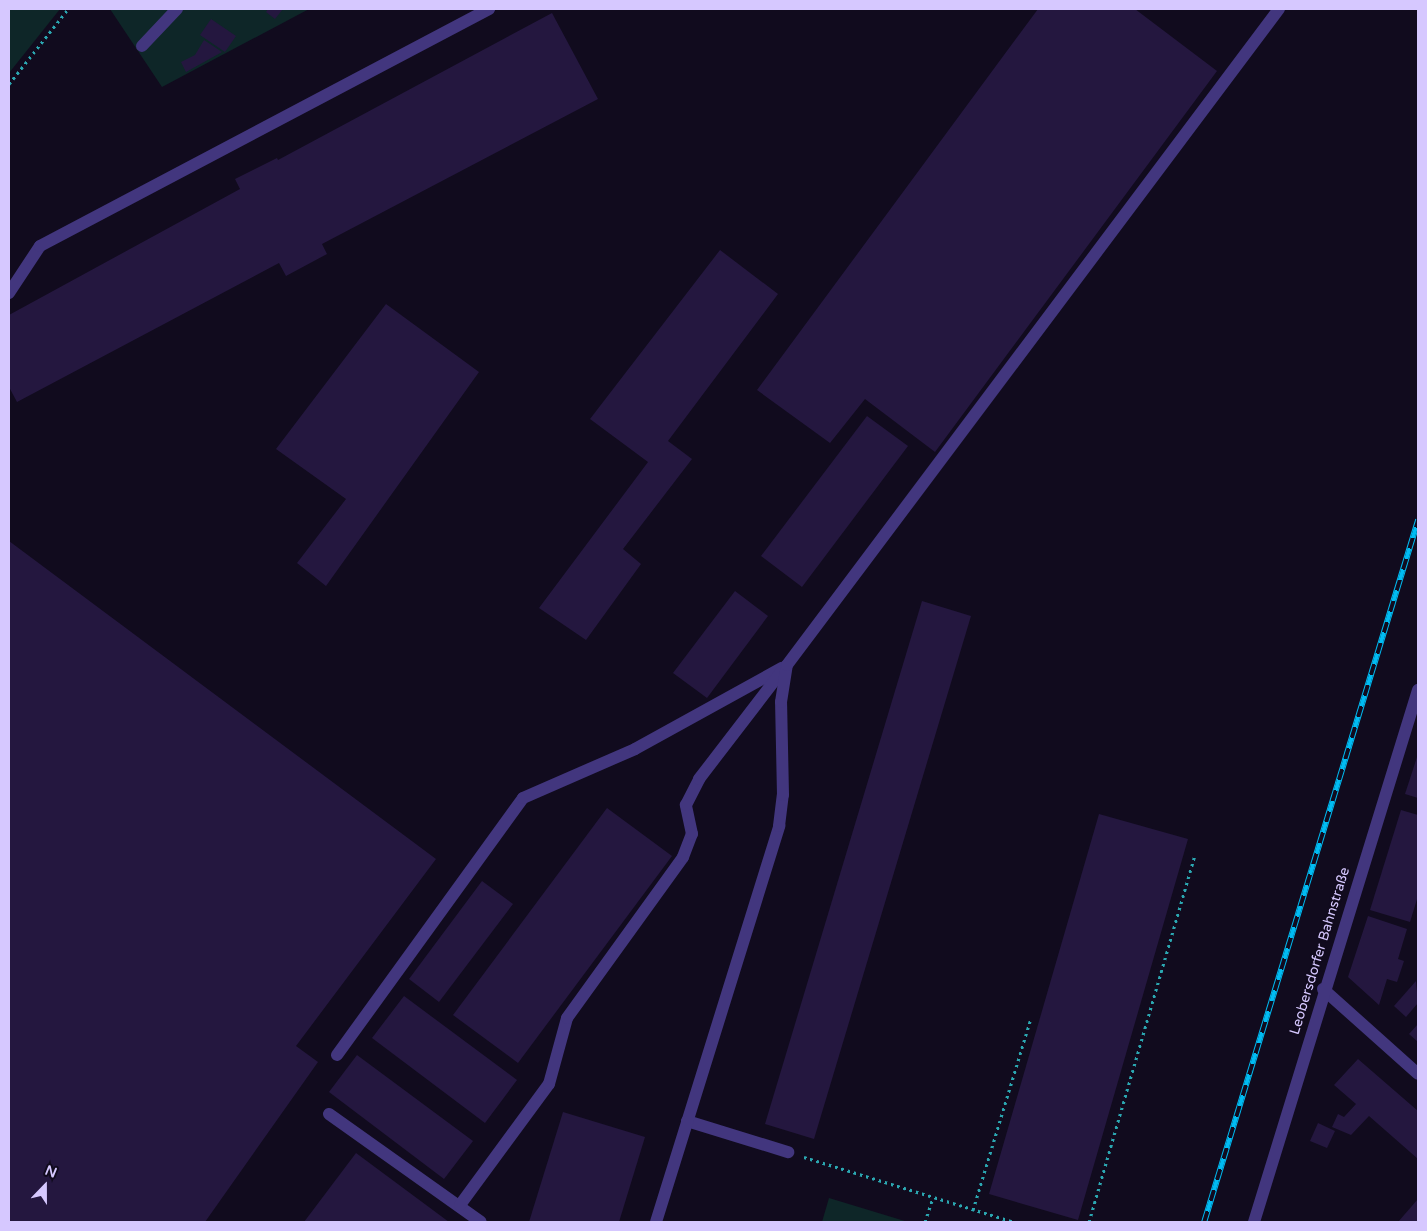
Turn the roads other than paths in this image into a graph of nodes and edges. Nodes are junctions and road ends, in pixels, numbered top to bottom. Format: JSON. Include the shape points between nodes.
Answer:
{"nodes":[{"id":1,"x":177,"y":9,"type":"edge"},
{"id":2,"x":489,"y":9,"type":"edge"},
{"id":3,"x":1279,"y":9,"type":"edge"},
{"id":4,"x":142,"y":46,"type":"dead end"},
{"id":5,"x":9,"y":293,"type":"edge"},
{"id":6,"x":787,"y":665,"type":"junction"},
{"id":7,"x":1418,"y":690,"type":"edge"},
{"id":8,"x":1323,"y":989,"type":"junction"},
{"id":9,"x":336,"y":1055,"type":"dead end"},
{"id":10,"x":1418,"y":1074,"type":"edge"},
{"id":11,"x":329,"y":1114,"type":"dead end"},
{"id":12,"x":687,"y":1121,"type":"junction"},
{"id":13,"x":788,"y":1152,"type":"road end"},
{"id":14,"x":460,"y":1205,"type":"junction"},
{"id":15,"x":481,"y":1222,"type":"edge"},
{"id":16,"x":656,"y":1222,"type":"edge"},
{"id":17,"x":1254,"y":1222,"type":"edge"}],
"edges":[{"from":1,"to":4,"type":"street"},
{"from":2,"to":5,"type":"street","via":[[40,246]]},
{"from":3,"to":6,"type":"street"},
{"from":6,"to":9,"type":"street","via":[[634,749],[523,798]]},
{"from":6,"to":12,"type":"street","via":[[781,702],[783,795],[779,826]]},
{"from":6,"to":14,"type":"street","via":[[699,778],[686,805],[692,834],[683,857],[567,1018],[549,1084]]},
{"from":7,"to":8,"type":"street","name":"Leobersdorfer Bahnstraße"},
{"from":8,"to":10,"type":"street"},
{"from":8,"to":17,"type":"street","name":"Leobersdorfer Bahnstraße"},
{"from":11,"to":14,"type":"street"},
{"from":12,"to":13,"type":"street"},
{"from":12,"to":16,"type":"street"},
{"from":14,"to":15,"type":"street"}]}
